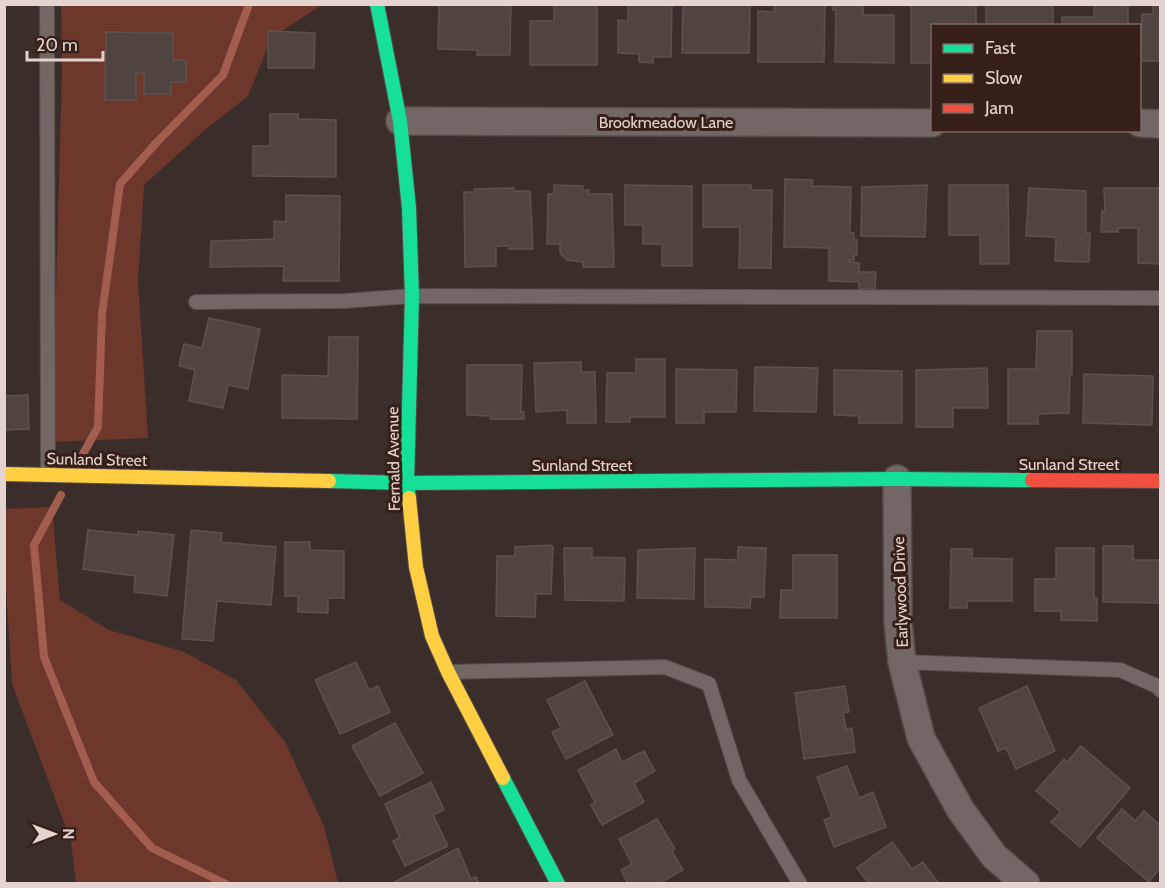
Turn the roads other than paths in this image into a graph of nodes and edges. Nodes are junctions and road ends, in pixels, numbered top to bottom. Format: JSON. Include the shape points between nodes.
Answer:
{"nodes":[{"id":1,"x":47,"y":4,"type":"edge"},
{"id":2,"x":377,"y":4,"type":"edge"},
{"id":3,"x":400,"y":121,"type":"junction"},
{"id":4,"x":931,"y":123,"type":"edge"},
{"id":5,"x":1141,"y":123,"type":"edge"},
{"id":6,"x":1161,"y":124,"type":"edge"},
{"id":7,"x":412,"y":296,"type":"junction"},
{"id":8,"x":1161,"y":298,"type":"edge"},
{"id":9,"x":196,"y":302,"type":"dead end"},
{"id":10,"x":4,"y":474,"type":"edge"},
{"id":11,"x":48,"y":474,"type":"junction"},
{"id":12,"x":897,"y":479,"type":"junction"},
{"id":13,"x":1161,"y":481,"type":"edge"},
{"id":14,"x":407,"y":483,"type":"junction"},
{"id":15,"x":902,"y":662,"type":"junction"},
{"id":16,"x":448,"y":672,"type":"junction"},
{"id":17,"x":1161,"y":690,"type":"edge"},
{"id":18,"x":558,"y":884,"type":"edge"},
{"id":19,"x":800,"y":884,"type":"edge"},
{"id":20,"x":1026,"y":884,"type":"edge"}],
"edges":[{"from":1,"to":11,"type":"lane"},
{"from":2,"to":3,"type":"street","name":"Fernald Avenue"},
{"from":3,"to":4,"type":"street","name":"Brookmeadow Lane"},
{"from":3,"to":7,"type":"street","name":"Fernald Avenue","via":[[409,208]]},
{"from":5,"to":6,"type":"street"},
{"from":7,"to":8,"type":"lane"},
{"from":7,"to":9,"type":"lane","via":[[344,301]]},
{"from":7,"to":14,"type":"street","name":"Fernald Avenue"},
{"from":10,"to":11,"type":"street","name":"Sunland Street"},
{"from":11,"to":14,"type":"street","name":"Sunland Street"},
{"from":12,"to":13,"type":"street","name":"Sunland Street"},
{"from":12,"to":14,"type":"street","name":"Sunland Street"},
{"from":12,"to":15,"type":"street","name":"Earlywood Drive"},
{"from":14,"to":16,"type":"street","name":"Fernald Avenue","via":[[416,567],[432,636]]},
{"from":15,"to":17,"type":"lane","via":[[1120,670]]},
{"from":15,"to":20,"type":"street","name":"Earlywood Drive","via":[[921,738],[960,809],[994,856]]},
{"from":16,"to":18,"type":"street","name":"Fernald Avenue"},
{"from":16,"to":19,"type":"lane","via":[[665,667],[709,684],[739,780]]}]}
